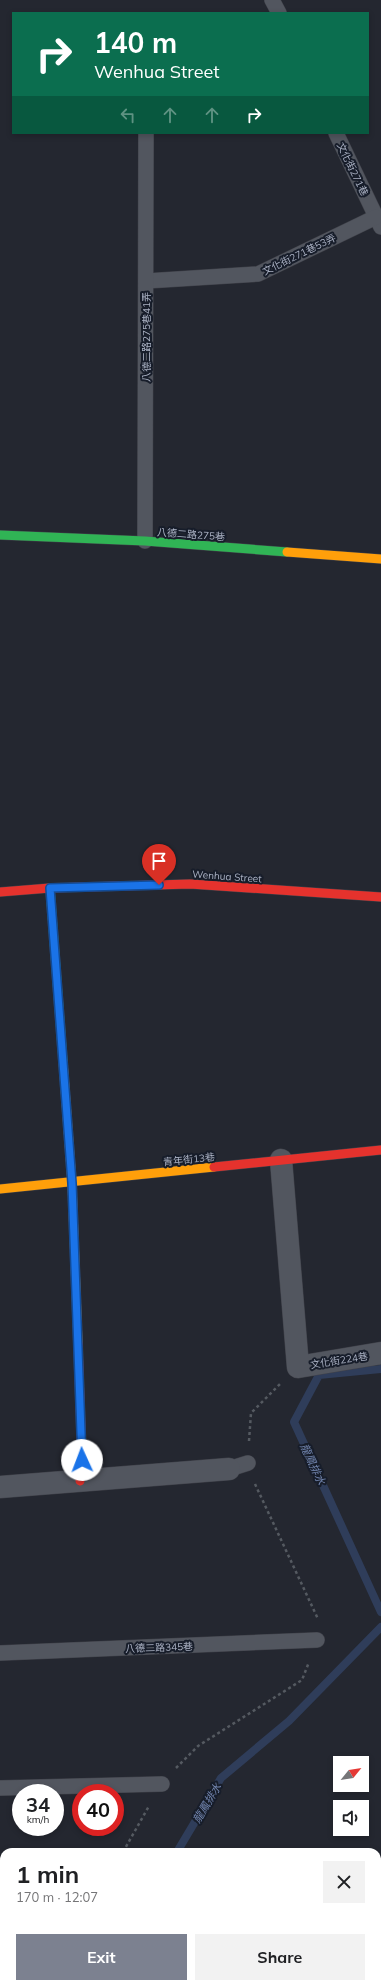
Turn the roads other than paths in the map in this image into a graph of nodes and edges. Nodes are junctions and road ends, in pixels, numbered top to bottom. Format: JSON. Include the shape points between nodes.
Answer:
{"nodes":[{"id":1,"x":272,"y":0,"type":"edge"},
{"id":2,"x":278,"y":12,"type":"edge"},
{"id":3,"x":146,"y":134,"type":"edge"},
{"id":4,"x":336,"y":134,"type":"edge"},
{"id":5,"x":378,"y":222,"type":"edge"},
{"id":6,"x":146,"y":281,"type":"junction"},
{"id":7,"x":0,"y":536,"type":"edge"},
{"id":8,"x":145,"y":541,"type":"junction"},
{"id":9,"x":381,"y":559,"type":"edge"},
{"id":10,"x":50,"y":888,"type":"junction"},
{"id":11,"x":0,"y":892,"type":"edge"},
{"id":12,"x":381,"y":897,"type":"edge"},
{"id":13,"x":381,"y":1150,"type":"edge"},
{"id":14,"x":281,"y":1160,"type":"junction"},
{"id":15,"x":72,"y":1183,"type":"junction"},
{"id":16,"x":0,"y":1189,"type":"edge"},
{"id":17,"x":381,"y":1353,"type":"edge"},
{"id":18,"x":239,"y":1466,"type":"road end"},
{"id":19,"x":80,"y":1481,"type":"junction"},
{"id":20,"x":0,"y":1487,"type":"edge"},
{"id":21,"x":318,"y":1640,"type":"road end"},
{"id":22,"x":0,"y":1654,"type":"edge"},
{"id":23,"x":162,"y":1784,"type":"road end"},
{"id":24,"x":0,"y":1788,"type":"edge"}],
"edges":[{"from":1,"to":2,"type":"lane"},
{"from":3,"to":6,"type":"lane","name":"八德二路275巷41弄"},
{"from":4,"to":5,"type":"lane","name":"文化街271巷"},
{"from":5,"to":6,"type":"lane","name":"文化街271巷53弄","via":[[258,274]]},
{"from":6,"to":8,"type":"lane","name":"八德二路275巷41弄"},
{"from":7,"to":8,"type":"street","name":"八德二路275巷"},
{"from":8,"to":9,"type":"street","name":"八德二路275巷"},
{"from":10,"to":11,"type":"street","name":"Wenhua Street"},
{"from":10,"to":12,"type":"street","name":"Wenhua Street","via":[[190,884]]},
{"from":10,"to":15,"type":"street"},
{"from":13,"to":14,"type":"street","name":"青年街13巷"},
{"from":14,"to":15,"type":"street","name":"青年街13巷"},
{"from":14,"to":17,"type":"street","name":"文化街224巷","via":[[298,1367]]},
{"from":15,"to":16,"type":"street","name":"青年街13巷"},
{"from":15,"to":19,"type":"street","via":[[82,1460]]},
{"from":18,"to":19,"type":"street"},
{"from":19,"to":20,"type":"street"},
{"from":21,"to":22,"type":"lane","name":"八德二路345巷"},
{"from":23,"to":24,"type":"lane"}]}
